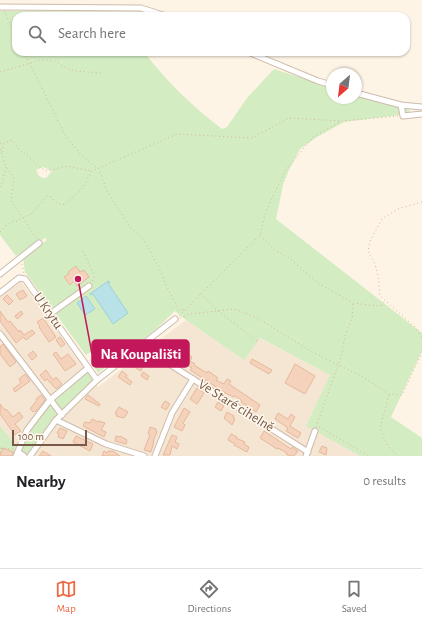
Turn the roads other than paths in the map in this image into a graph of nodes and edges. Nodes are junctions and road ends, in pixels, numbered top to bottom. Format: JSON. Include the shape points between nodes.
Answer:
{"nodes":[{"id":1,"x":1,"y":7,"type":"edge"},
{"id":2,"x":154,"y":12,"type":"edge"},
{"id":3,"x":258,"y":56,"type":"edge"},
{"id":4,"x":326,"y":83,"type":"edge"},
{"id":5,"x":362,"y":94,"type":"edge"},
{"id":6,"x":401,"y":105,"type":"junction"},
{"id":7,"x":422,"y":107,"type":"edge"},
{"id":8,"x":422,"y":114,"type":"edge"},
{"id":9,"x":39,"y":242,"type":"road end"},
{"id":10,"x":0,"y":274,"type":"edge"},
{"id":11,"x":89,"y":286,"type":"road end"},
{"id":12,"x":0,"y":293,"type":"edge"},
{"id":13,"x":50,"y":314,"type":"junction"},
{"id":14,"x":175,"y":319,"type":"road end"},
{"id":15,"x":0,"y":334,"type":"edge"},
{"id":16,"x":141,"y":346,"type":"junction"},
{"id":17,"x":88,"y":368,"type":"junction"},
{"id":18,"x":193,"y":379,"type":"junction"},
{"id":19,"x":97,"y":380,"type":"junction"},
{"id":20,"x":50,"y":400,"type":"junction"},
{"id":21,"x":62,"y":415,"type":"junction"},
{"id":22,"x":56,"y":420,"type":"junction"},
{"id":23,"x":316,"y":429,"type":"road end"},
{"id":24,"x":18,"y":453,"type":"edge"},
{"id":25,"x":307,"y":454,"type":"edge"},
{"id":26,"x":24,"y":456,"type":"edge"},
{"id":27,"x":30,"y":456,"type":"edge"},
{"id":28,"x":144,"y":456,"type":"edge"},
{"id":29,"x":155,"y":456,"type":"edge"}],
"edges":[{"from":1,"to":2,"type":"street","via":[[141,8]]},
{"from":3,"to":4,"type":"street"},
{"from":5,"to":6,"type":"street"},
{"from":6,"to":7,"type":"street"},
{"from":6,"to":8,"type":"street","via":[[403,116]]},
{"from":9,"to":10,"type":"street"},
{"from":11,"to":13,"type":"street"},
{"from":12,"to":13,"type":"street","name":"U Krytu","via":[[19,278],[25,279]]},
{"from":13,"to":17,"type":"street","name":"U Krytu"},
{"from":14,"to":16,"type":"street"},
{"from":15,"to":20,"type":"street"},
{"from":16,"to":18,"type":"street","name":"Ve Staré cihelně"},
{"from":16,"to":19,"type":"street"},
{"from":17,"to":19,"type":"street","name":"U Krytu"},
{"from":17,"to":20,"type":"street"},
{"from":18,"to":25,"type":"street","name":"Ve Staré cihelně"},
{"from":18,"to":29,"type":"street","via":[[172,413]]},
{"from":19,"to":21,"type":"street"},
{"from":20,"to":21,"type":"street"},
{"from":20,"to":24,"type":"street","via":[[27,430]]},
{"from":21,"to":22,"type":"street"},
{"from":22,"to":27,"type":"street"},
{"from":22,"to":28,"type":"street","via":[[106,444]]},
{"from":23,"to":25,"type":"street"},
{"from":24,"to":26,"type":"street"}]}
